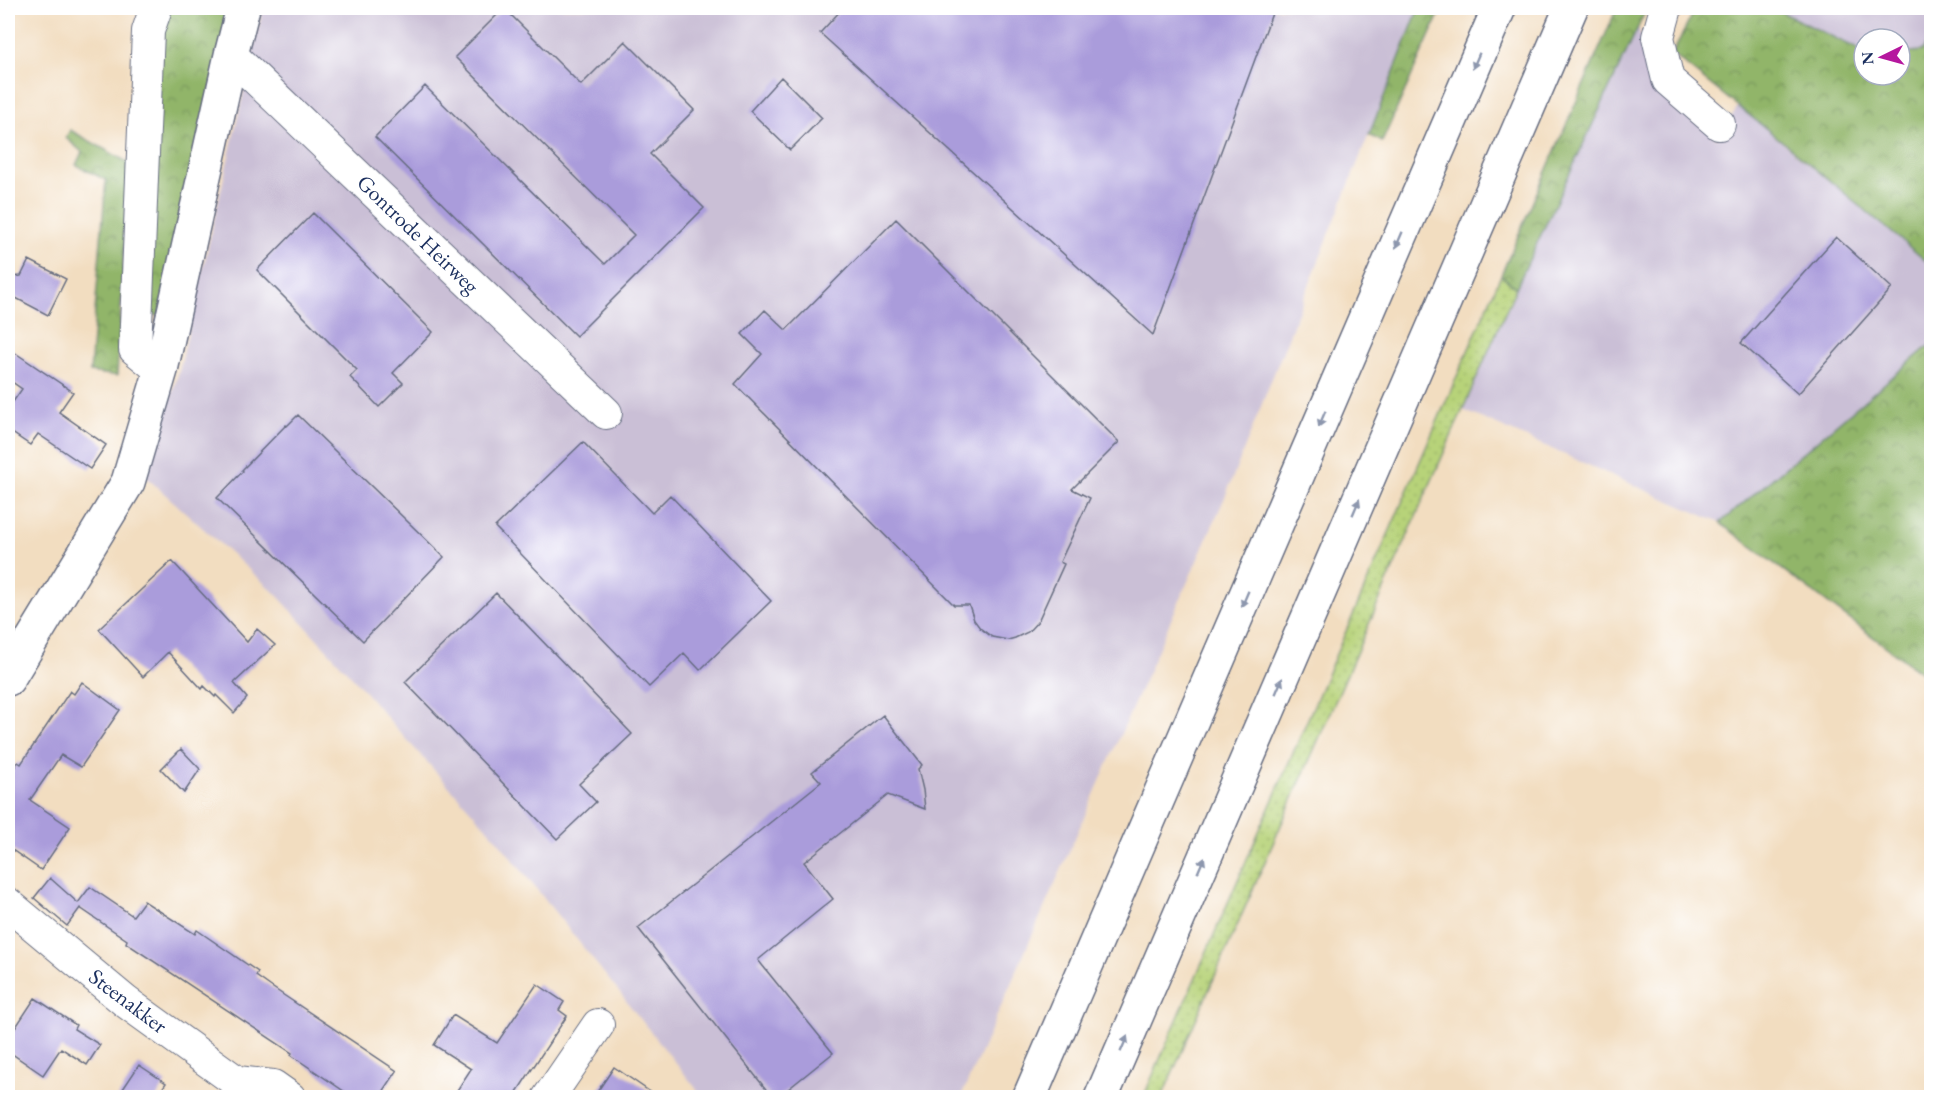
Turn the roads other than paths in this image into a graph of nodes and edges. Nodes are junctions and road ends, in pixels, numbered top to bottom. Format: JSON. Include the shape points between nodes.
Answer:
{"nodes":[{"id":1,"x":156,"y":8,"type":"edge"},
{"id":2,"x":243,"y":8,"type":"edge"},
{"id":3,"x":1499,"y":8,"type":"edge"},
{"id":4,"x":1571,"y":8,"type":"edge"},
{"id":5,"x":1666,"y":8,"type":"edge"},
{"id":6,"x":231,"y":55,"type":"junction"},
{"id":7,"x":1719,"y":124,"type":"dead end"},
{"id":8,"x":161,"y":370,"type":"junction"},
{"id":9,"x":606,"y":413,"type":"dead end"},
{"id":10,"x":8,"y":679,"type":"edge"},
{"id":11,"x":8,"y":904,"type":"edge"},
{"id":12,"x":598,"y":1024,"type":"dead end"},
{"id":13,"x":232,"y":1090,"type":"edge"},
{"id":14,"x":290,"y":1098,"type":"edge"},
{"id":15,"x":548,"y":1098,"type":"edge"},
{"id":16,"x":1029,"y":1098,"type":"edge"},
{"id":17,"x":1101,"y":1098,"type":"edge"}],
"edges":[{"from":1,"to":8,"type":"street","via":[[148,31],[135,349]]},
{"from":2,"to":6,"type":"main road"},
{"from":3,"to":16,"type":"main road","one_way":true},
{"from":17,"to":4,"type":"main road","one_way":true},
{"from":5,"to":7,"type":"street","via":[[1658,38],[1668,80]]},
{"from":6,"to":8,"type":"main road"},
{"from":6,"to":9,"type":"street","name":"Gontrode Heirweg"},
{"from":8,"to":10,"type":"main road","via":[[128,482]]},
{"from":11,"to":13,"type":"street","name":"Steenakker"},
{"from":12,"to":15,"type":"street"},
{"from":13,"to":14,"type":"street","via":[[273,1086]]}]}
